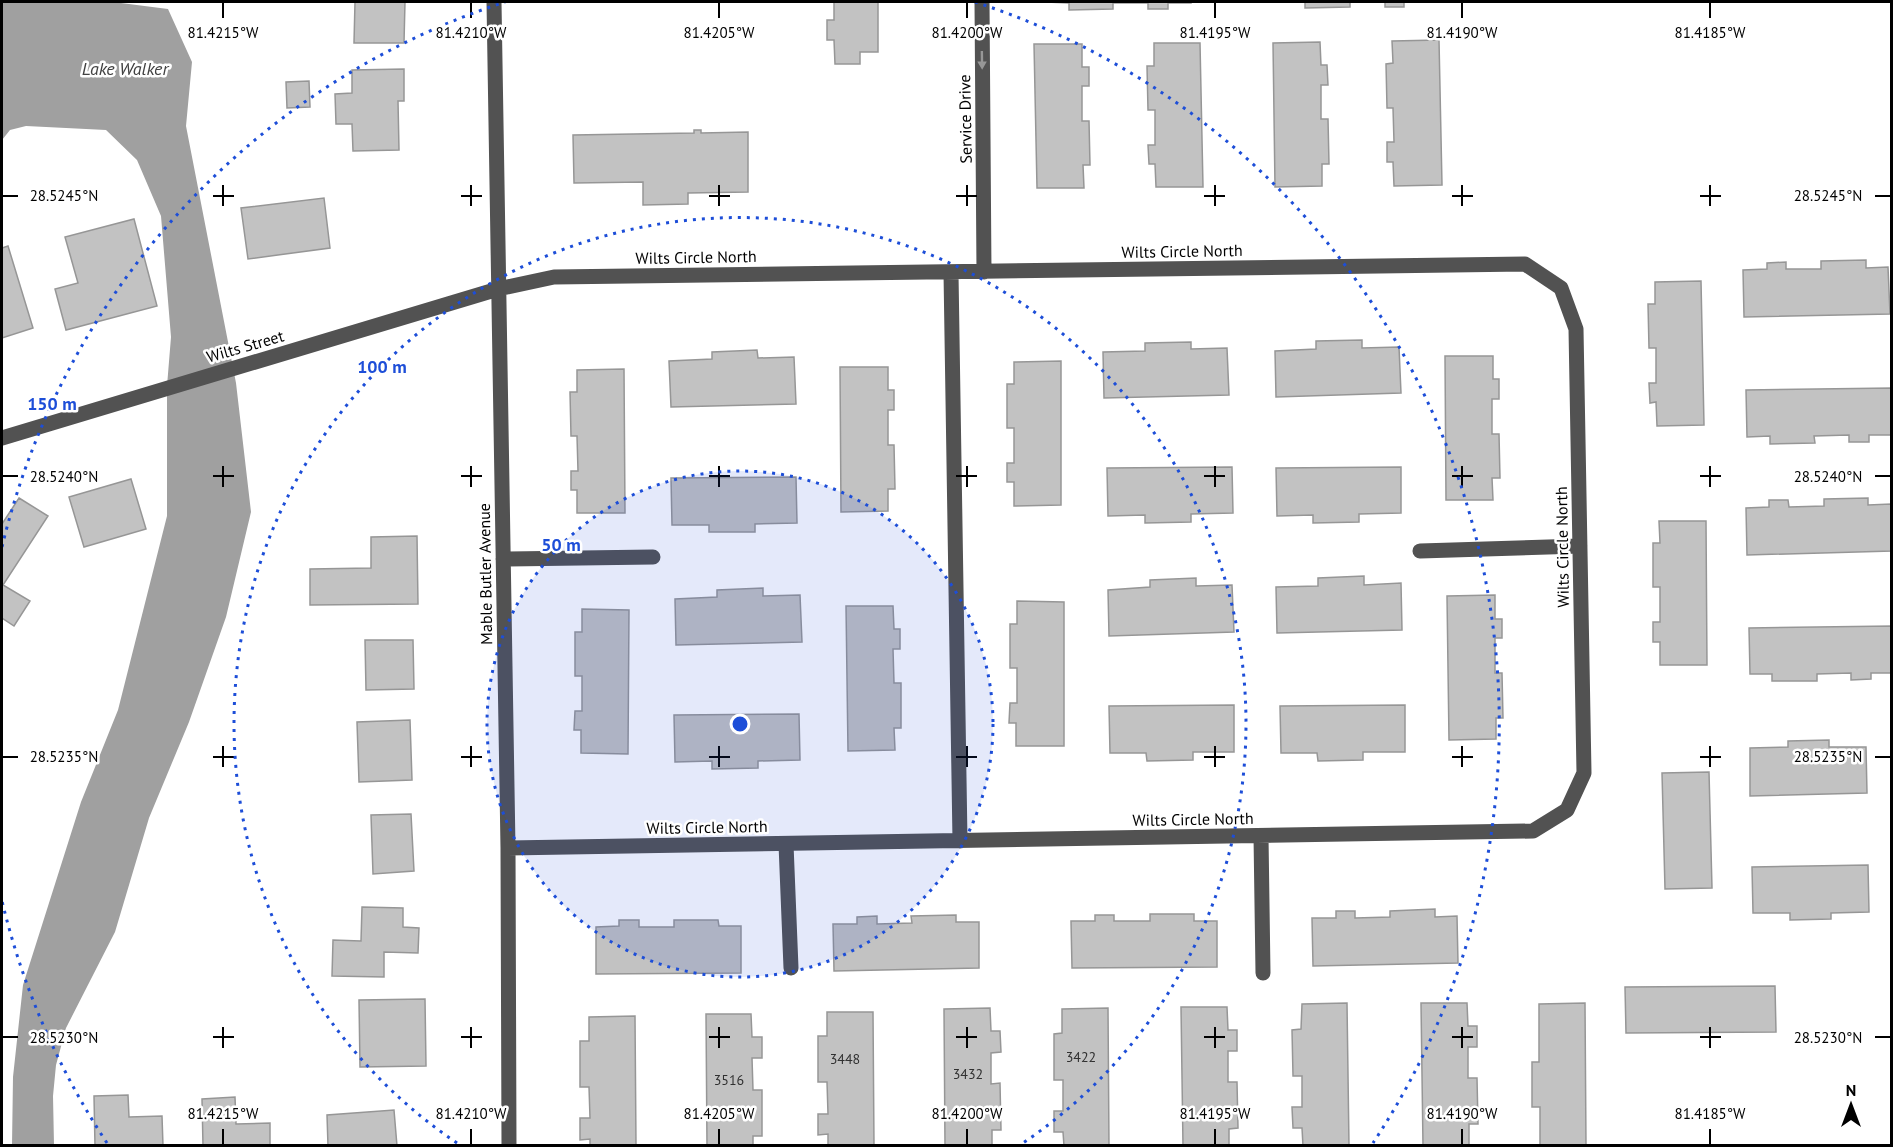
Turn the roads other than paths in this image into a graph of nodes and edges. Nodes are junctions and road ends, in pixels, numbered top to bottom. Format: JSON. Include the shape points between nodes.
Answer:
{"nodes":[{"id":1,"x":494,"y":2,"type":"edge"},
{"id":2,"x":982,"y":2,"type":"edge"},
{"id":3,"x":984,"y":272,"type":"junction"},
{"id":4,"x":951,"y":273,"type":"junction"},
{"id":5,"x":498,"y":289,"type":"junction"},
{"id":6,"x":2,"y":438,"type":"edge"},
{"id":7,"x":1580,"y":546,"type":"junction"},
{"id":8,"x":1420,"y":551,"type":"dead end"},
{"id":9,"x":653,"y":557,"type":"dead end"},
{"id":10,"x":503,"y":559,"type":"junction"},
{"id":11,"x":1261,"y":836,"type":"junction"},
{"id":12,"x":960,"y":841,"type":"junction"},
{"id":13,"x":786,"y":844,"type":"junction"},
{"id":14,"x":508,"y":848,"type":"junction"},
{"id":15,"x":791,"y":968,"type":"dead end"},
{"id":16,"x":1263,"y":974,"type":"dead end"},
{"id":17,"x":509,"y":1146,"type":"edge"}],
"edges":[{"from":1,"to":5,"type":"street","name":"Mable Butler Avenue"},
{"from":2,"to":3,"type":"street","name":"Service Drive","one_way":true},
{"from":3,"to":4,"type":"street","name":"Wilts Circle North"},
{"from":3,"to":7,"type":"street","name":"Wilts Circle North","via":[[1525,264],[1561,288],[1576,329]]},
{"from":4,"to":5,"type":"street","name":"Wilts Circle North","via":[[554,277]]},
{"from":4,"to":12,"type":"street"},
{"from":5,"to":6,"type":"street","name":"Wilts Street"},
{"from":5,"to":10,"type":"street","name":"Mable Butler Avenue"},
{"from":7,"to":8,"type":"street"},
{"from":7,"to":11,"type":"street","name":"Wilts Circle North","via":[[1584,772],[1568,810],[1533,831]]},
{"from":9,"to":10,"type":"street"},
{"from":10,"to":14,"type":"street","name":"Mable Butler Avenue"},
{"from":11,"to":12,"type":"street","name":"Wilts Circle North"},
{"from":11,"to":16,"type":"street"},
{"from":12,"to":13,"type":"street","name":"Wilts Circle North"},
{"from":13,"to":14,"type":"street","name":"Wilts Circle North"},
{"from":13,"to":15,"type":"street"},
{"from":14,"to":17,"type":"street","name":"Mable Butler Avenue"}]}
